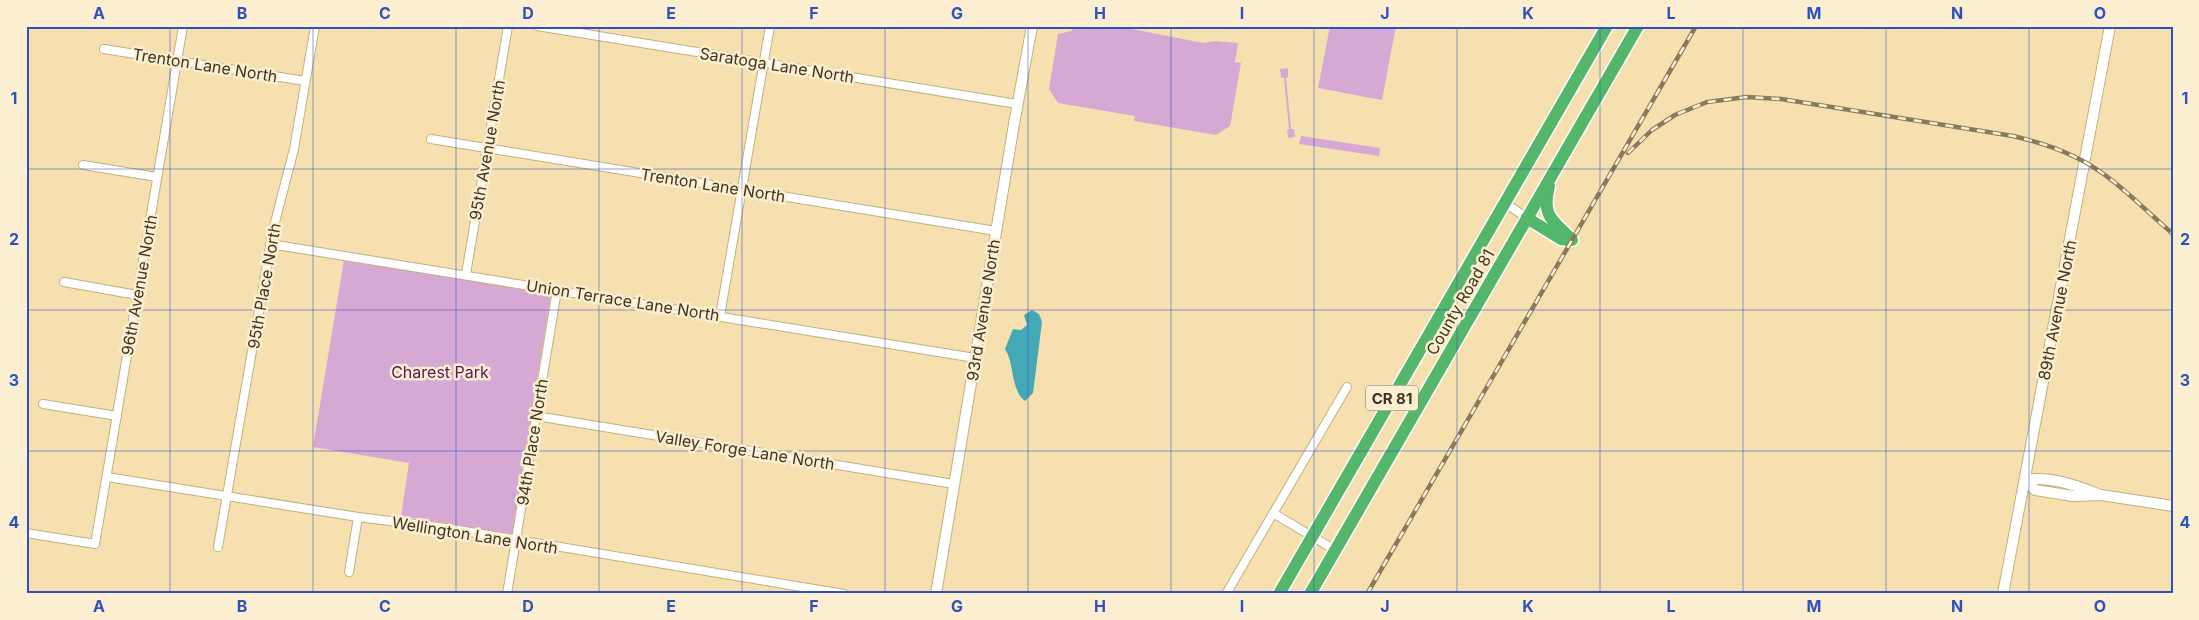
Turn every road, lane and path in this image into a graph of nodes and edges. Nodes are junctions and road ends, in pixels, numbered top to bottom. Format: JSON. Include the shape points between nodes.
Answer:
{"nodes":[{"id":1,"x":183,"y":26,"type":"edge"},
{"id":2,"x":315,"y":26,"type":"edge"},
{"id":3,"x":508,"y":26,"type":"edge"},
{"id":4,"x":537,"y":26,"type":"edge"},
{"id":5,"x":770,"y":26,"type":"edge"},
{"id":6,"x":1032,"y":26,"type":"edge"},
{"id":7,"x":1607,"y":26,"type":"edge"},
{"id":8,"x":1638,"y":26,"type":"edge"},
{"id":9,"x":2110,"y":26,"type":"edge"},
{"id":10,"x":104,"y":49,"type":"dead end"},
{"id":11,"x":177,"y":60,"type":"junction"},
{"id":12,"x":763,"y":63,"type":"junction"},
{"id":13,"x":305,"y":81,"type":"junction"},
{"id":14,"x":1017,"y":104,"type":"junction"},
{"id":15,"x":431,"y":139,"type":"dead end"},
{"id":16,"x":487,"y":149,"type":"junction"},
{"id":17,"x":83,"y":165,"type":"dead end"},
{"id":18,"x":1552,"y":175,"type":"junction"},
{"id":19,"x":157,"y":177,"type":"junction"},
{"id":20,"x":742,"y":190,"type":"junction"},
{"id":21,"x":1505,"y":203,"type":"junction"},
{"id":22,"x":1527,"y":218,"type":"junction"},
{"id":23,"x":996,"y":231,"type":"junction"},
{"id":24,"x":270,"y":244,"type":"junction"},
{"id":25,"x":466,"y":274,"type":"junction"},
{"id":26,"x":64,"y":282,"type":"dead end"},
{"id":27,"x":558,"y":290,"type":"junction"},
{"id":28,"x":138,"y":295,"type":"junction"},
{"id":29,"x":720,"y":316,"type":"junction"},
{"id":30,"x":975,"y":358,"type":"junction"},
{"id":31,"x":1347,"y":387,"type":"dead end"},
{"id":32,"x":44,"y":404,"type":"dead end"},
{"id":33,"x":117,"y":416,"type":"junction"},
{"id":34,"x":536,"y":416,"type":"junction"},
{"id":35,"x":107,"y":477,"type":"junction"},
{"id":36,"x":2025,"y":480,"type":"junction"},
{"id":37,"x":954,"y":484,"type":"junction"},
{"id":38,"x":228,"y":496,"type":"junction"},
{"id":39,"x":2173,"y":506,"type":"edge"},
{"id":40,"x":1273,"y":513,"type":"junction"},
{"id":41,"x":358,"y":517,"type":"junction"},
{"id":42,"x":26,"y":533,"type":"edge"},
{"id":43,"x":1312,"y":536,"type":"junction"},
{"id":44,"x":516,"y":540,"type":"junction"},
{"id":45,"x":218,"y":547,"type":"dead end"},
{"id":46,"x":1336,"y":550,"type":"junction"},
{"id":47,"x":349,"y":572,"type":"dead end"},
{"id":48,"x":507,"y":594,"type":"edge"},
{"id":49,"x":844,"y":594,"type":"edge"},
{"id":50,"x":936,"y":594,"type":"edge"},
{"id":51,"x":1226,"y":594,"type":"edge"},
{"id":52,"x":1279,"y":594,"type":"edge"},
{"id":53,"x":1310,"y":594,"type":"edge"},
{"id":54,"x":2003,"y":594,"type":"edge"}],
"edges":[{"from":1,"to":11,"type":"street","name":"96th Avenue North"},
{"from":2,"to":13,"type":"street","name":"95th Place North"},
{"from":3,"to":16,"type":"street","name":"95th Avenue North"},
{"from":4,"to":12,"type":"street","name":"Saratoga Lane North"},
{"from":5,"to":12,"type":"street"},
{"from":6,"to":14,"type":"street","name":"93rd Avenue North"},
{"from":7,"to":21,"type":"highway","name":"County Road 81","number":"CR 81"},
{"from":8,"to":18,"type":"highway","name":"County Road 81","number":"CR 81"},
{"from":9,"to":36,"type":"street","name":"89th Avenue North"},
{"from":10,"to":11,"type":"street","name":"Trenton Lane North"},
{"from":11,"to":13,"type":"street","name":"Trenton Lane North"},
{"from":11,"to":19,"type":"street","name":"96th Avenue North"},
{"from":12,"to":14,"type":"street","name":"Saratoga Lane North"},
{"from":12,"to":20,"type":"street"},
{"from":13,"to":24,"type":"street","name":"95th Place North","via":[[294,149]]},
{"from":14,"to":23,"type":"street","name":"93rd Avenue North"},
{"from":15,"to":16,"type":"street","name":"Trenton Lane North"},
{"from":16,"to":20,"type":"street","name":"Trenton Lane North"},
{"from":16,"to":25,"type":"street","name":"95th Avenue North"},
{"from":17,"to":19,"type":"street"},
{"from":18,"to":22,"type":"highway","name":"County Road 81","number":"CR 81"},
{"from":18,"to":22,"type":"highway","via":[[1546,210],[1572,240],[1561,239]]},
{"from":19,"to":28,"type":"street","name":"96th Avenue North"},
{"from":20,"to":23,"type":"street","name":"Trenton Lane North"},
{"from":20,"to":29,"type":"street"},
{"from":21,"to":22,"type":"street"},
{"from":21,"to":43,"type":"highway","name":"County Road 81","number":"CR 81"},
{"from":22,"to":46,"type":"highway","name":"County Road 81","number":"CR 81"},
{"from":23,"to":30,"type":"street","name":"93rd Avenue North"},
{"from":24,"to":25,"type":"street","name":"Union Terrace Lane North"},
{"from":24,"to":38,"type":"street","name":"95th Place North"},
{"from":25,"to":27,"type":"street","name":"Union Terrace Lane North"},
{"from":26,"to":28,"type":"street"},
{"from":27,"to":29,"type":"street","name":"Union Terrace Lane North"},
{"from":27,"to":34,"type":"street","name":"94th Place North"},
{"from":28,"to":33,"type":"street","name":"96th Avenue North"},
{"from":29,"to":30,"type":"street","name":"Union Terrace Lane North"},
{"from":30,"to":37,"type":"street","name":"93rd Avenue North"},
{"from":31,"to":40,"type":"street"},
{"from":32,"to":33,"type":"street"},
{"from":33,"to":35,"type":"street","name":"96th Avenue North"},
{"from":34,"to":37,"type":"street","name":"Valley Forge Lane North"},
{"from":34,"to":44,"type":"street","name":"94th Place North"},
{"from":35,"to":38,"type":"street","name":"Wellington Lane North"},
{"from":35,"to":42,"type":"street","name":"96th Avenue North","via":[[95,544]]},
{"from":36,"to":39,"type":"street","via":[[2037,478],[2074,484],[2101,495]]},
{"from":36,"to":54,"type":"street","name":"89th Avenue North"},
{"from":37,"to":50,"type":"street","name":"93rd Avenue North"},
{"from":38,"to":41,"type":"street","name":"Wellington Lane North"},
{"from":38,"to":45,"type":"street","name":"95th Place North"},
{"from":40,"to":43,"type":"street"},
{"from":40,"to":51,"type":"street"},
{"from":41,"to":44,"type":"street","name":"Wellington Lane North"},
{"from":41,"to":47,"type":"street"},
{"from":43,"to":46,"type":"street"},
{"from":43,"to":52,"type":"highway","name":"County Road 81","number":"CR 81"},
{"from":44,"to":48,"type":"street","name":"94th Place North"},
{"from":44,"to":49,"type":"street","name":"Wellington Lane North"},
{"from":46,"to":53,"type":"highway","name":"County Road 81","number":"CR 81"}]}
